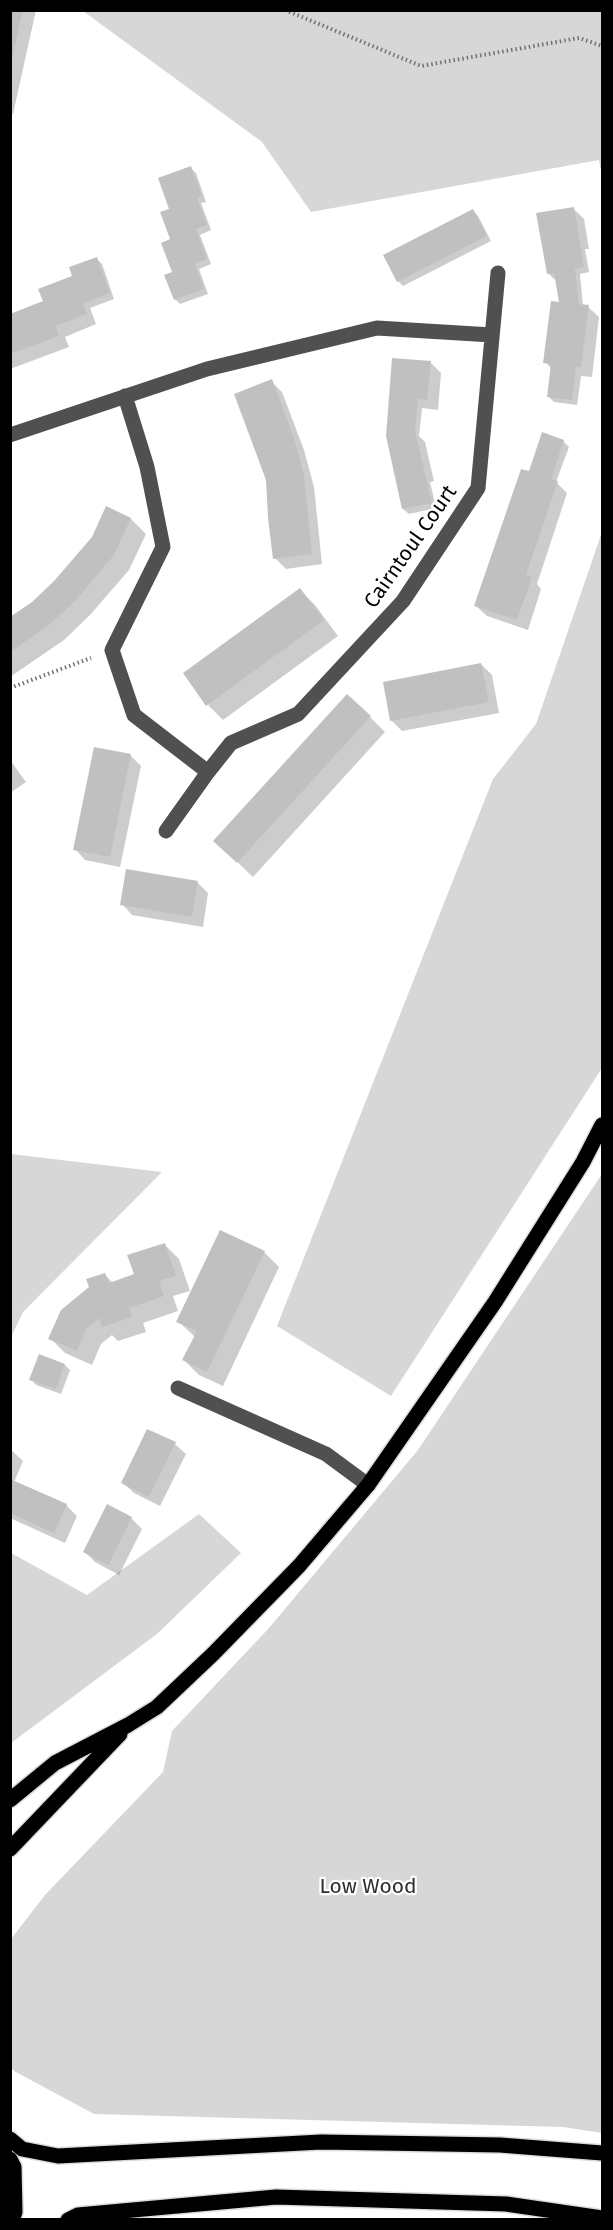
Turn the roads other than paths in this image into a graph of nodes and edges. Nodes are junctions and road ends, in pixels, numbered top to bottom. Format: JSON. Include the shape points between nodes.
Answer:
{"nodes":[{"id":1,"x":498,"y":273,"type":"dead end"},
{"id":2,"x":492,"y":335,"type":"junction"},
{"id":3,"x":125,"y":396,"type":"junction"},
{"id":4,"x":10,"y":435,"type":"edge"},
{"id":5,"x":207,"y":772,"type":"junction"},
{"id":6,"x":166,"y":831,"type":"dead end"},
{"id":7,"x":603,"y":1125,"type":"edge"},
{"id":8,"x":178,"y":1388,"type":"dead end"},
{"id":9,"x":368,"y":1485,"type":"junction"},
{"id":10,"x":128,"y":1725,"type":"junction"},
{"id":11,"x":10,"y":1800,"type":"edge"},
{"id":12,"x":10,"y":1849,"type":"edge"},
{"id":13,"x":10,"y":2139,"type":"edge"},
{"id":14,"x":603,"y":2153,"type":"edge"},
{"id":15,"x":10,"y":2159,"type":"edge"},
{"id":16,"x":603,"y":2218,"type":"edge"},
{"id":17,"x":12,"y":2220,"type":"edge"},
{"id":18,"x":68,"y":2220,"type":"edge"}],
"edges":[{"from":1,"to":2,"type":"street","name":"Cairntoul Court"},
{"from":2,"to":3,"type":"street","via":[[376,328],[207,369]]},
{"from":2,"to":5,"type":"street","name":"Cairntoul Court","via":[[478,488],[403,601],[298,714],[231,743]]},
{"from":3,"to":4,"type":"street"},
{"from":3,"to":5,"type":"street","via":[[147,467],[163,547],[112,651],[134,715]]},
{"from":5,"to":6,"type":"street","name":"Cairntoul Court"},
{"from":7,"to":9,"type":"main road","via":[[495,1302]]},
{"from":8,"to":9,"type":"street","via":[[326,1454]]},
{"from":9,"to":10,"type":"main road","via":[[299,1566],[213,1654],[157,1707]]},
{"from":10,"to":11,"type":"main road","via":[[55,1762]]},
{"from":10,"to":12,"type":"main road"},
{"from":13,"to":14,"type":"main road","via":[[22,2149],[58,2156],[321,2142],[500,2145]]},
{"from":15,"to":17,"type":"main road","via":[[14,2167]]},
{"from":16,"to":18,"type":"main road","via":[[506,2204],[276,2197],[78,2215]]}]}
